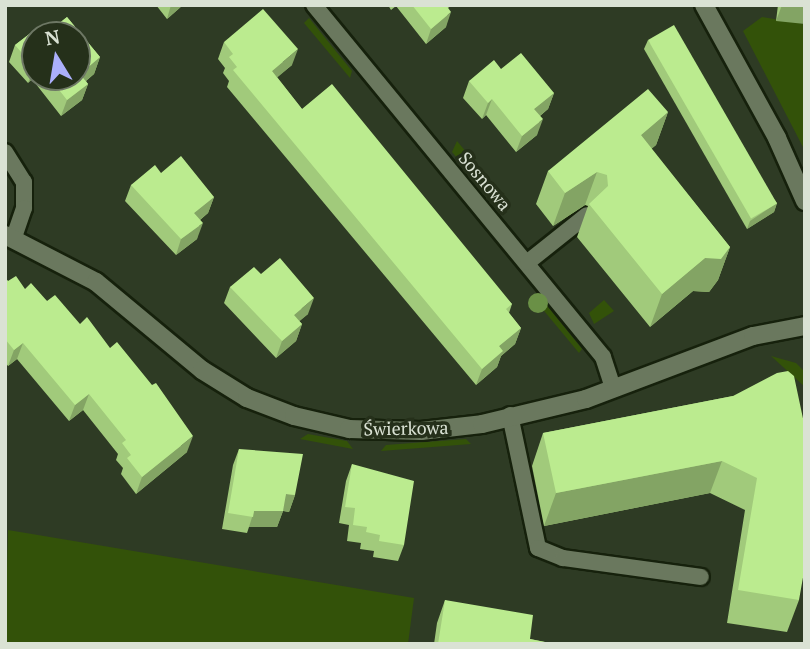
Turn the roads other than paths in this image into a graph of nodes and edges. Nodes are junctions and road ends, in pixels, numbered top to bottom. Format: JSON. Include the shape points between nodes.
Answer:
{"nodes":[{"id":1,"x":314,"y":5,"type":"edge"},
{"id":2,"x":712,"y":10,"type":"edge"},
{"id":3,"x":5,"y":152,"type":"edge"},
{"id":4,"x":805,"y":201,"type":"edge"},
{"id":5,"x":587,"y":215,"type":"dead end"},
{"id":6,"x":10,"y":236,"type":"edge"},
{"id":7,"x":527,"y":262,"type":"junction"},
{"id":8,"x":805,"y":326,"type":"edge"},
{"id":9,"x":613,"y":388,"type":"junction"},
{"id":10,"x":510,"y":415,"type":"junction"},
{"id":11,"x":701,"y":577,"type":"dead end"}],
"edges":[{"from":1,"to":7,"type":"lane","name":"Sosnowa"},
{"from":2,"to":4,"type":"street"},
{"from":3,"to":6,"type":"lane","via":[[24,182],[24,208]]},
{"from":5,"to":7,"type":"lane"},
{"from":6,"to":10,"type":"street","name":"Świerkowa","via":[[96,282],[201,370],[274,410],[349,429],[386,432],[464,427]]},
{"from":7,"to":9,"type":"lane","name":"Sosnowa","via":[[603,357]]},
{"from":8,"to":9,"type":"street","name":"Świerkowa","via":[[753,337]]},
{"from":9,"to":10,"type":"street","name":"Świerkowa"},
{"from":10,"to":11,"type":"lane","via":[[538,548],[563,558]]}]}
